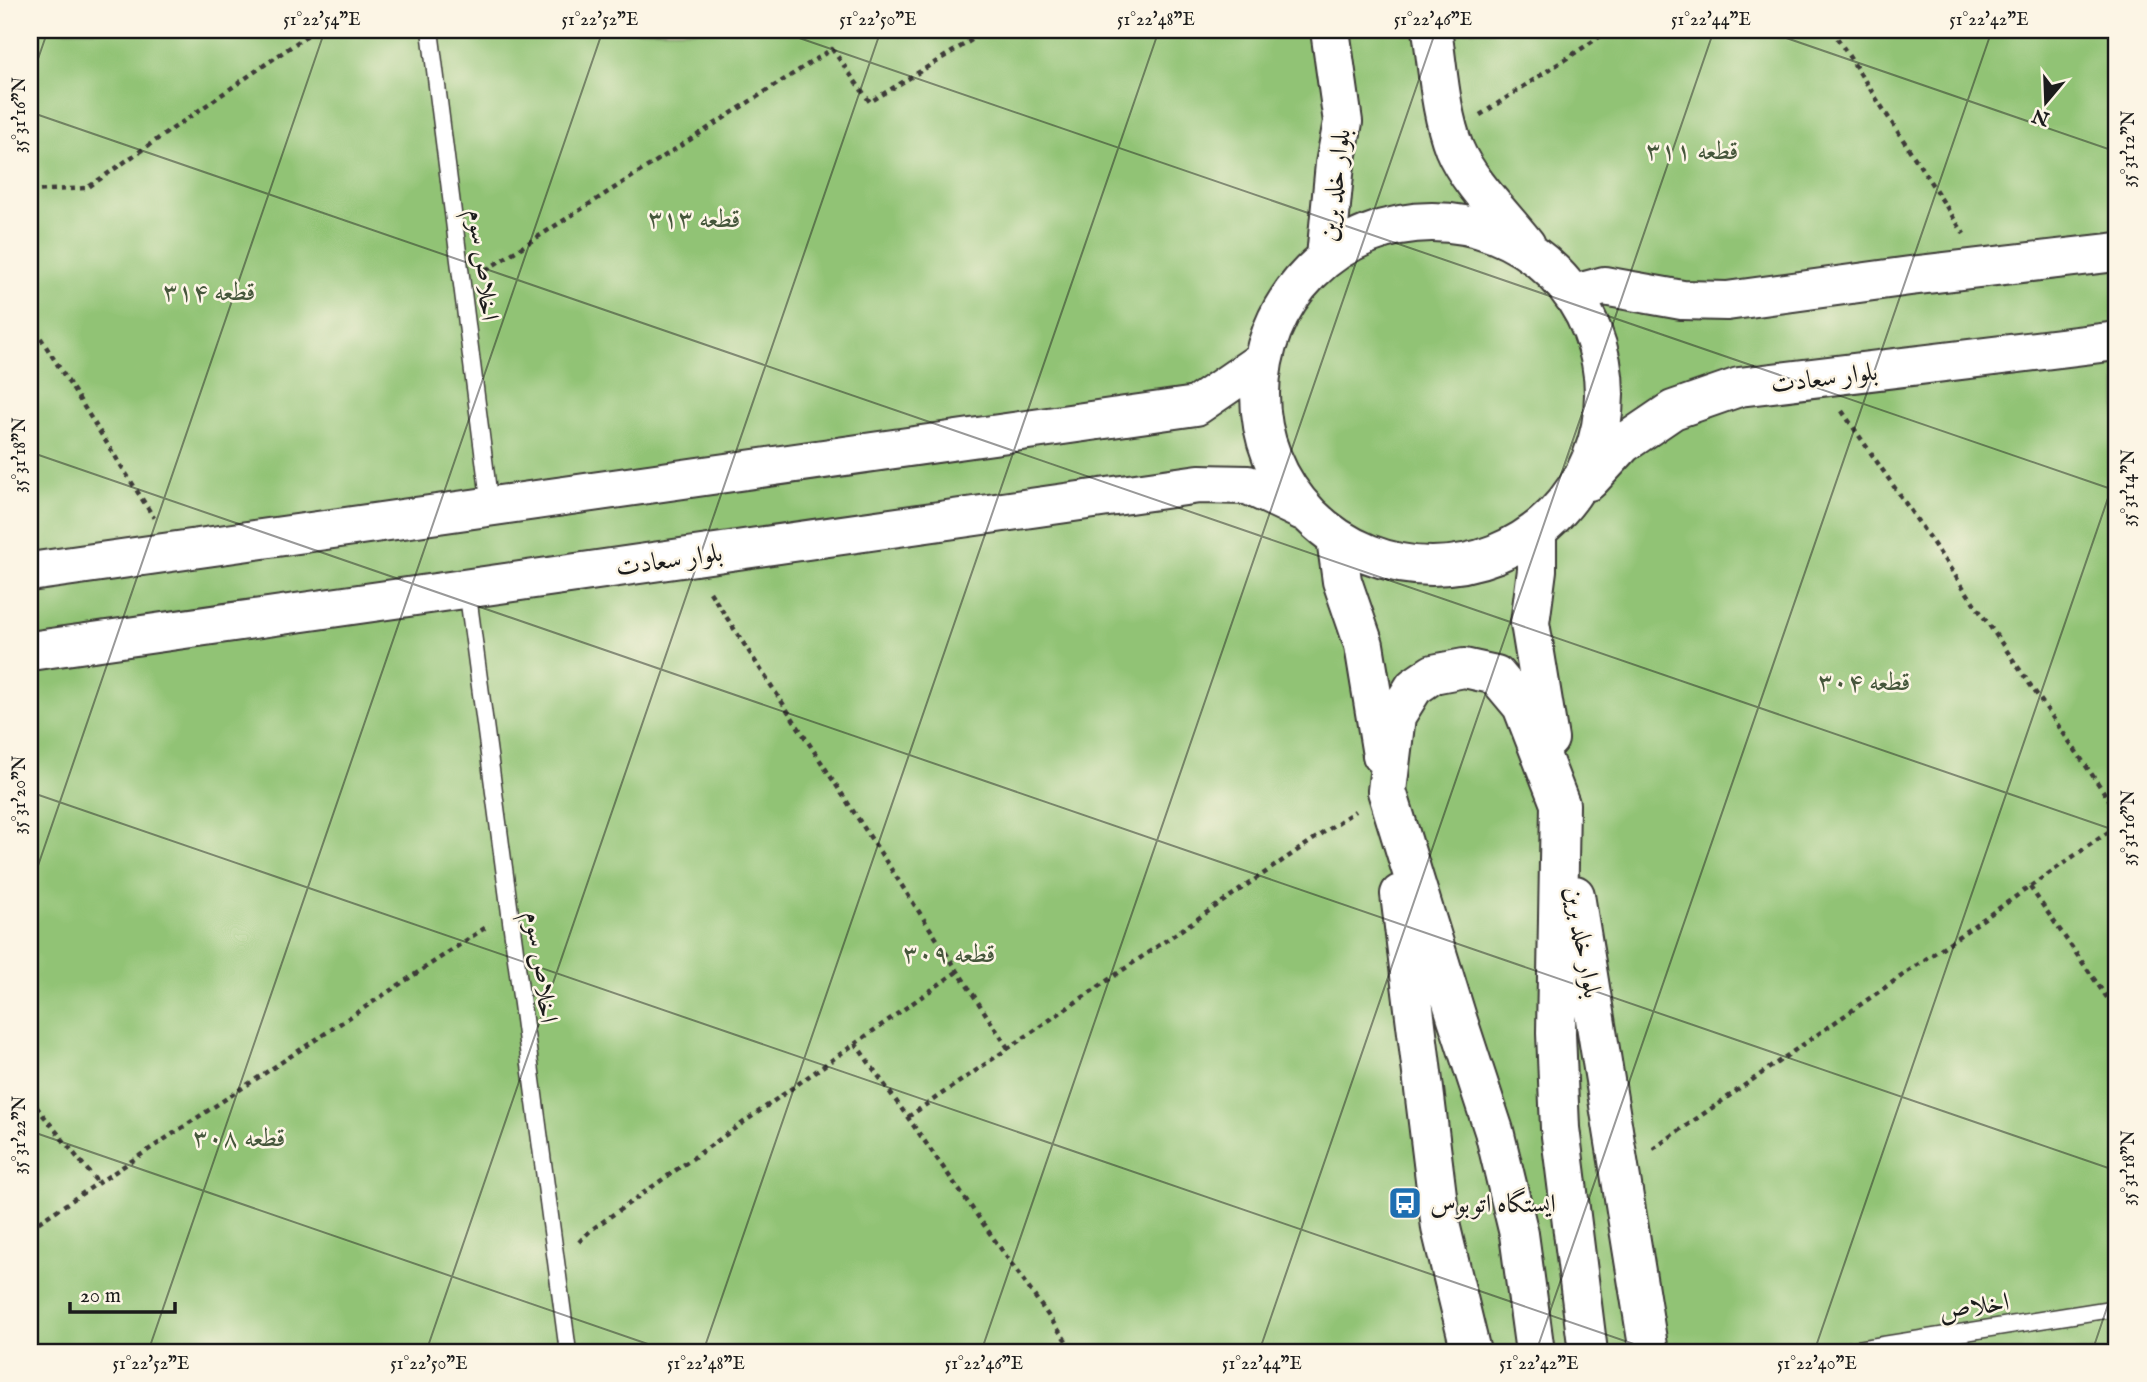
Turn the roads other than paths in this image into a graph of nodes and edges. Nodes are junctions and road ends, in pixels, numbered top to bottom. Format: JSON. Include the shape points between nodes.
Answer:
{"nodes":[{"id":1,"x":430,"y":30,"type":"edge"},
{"id":2,"x":1330,"y":30,"type":"edge"},
{"id":3,"x":1432,"y":30,"type":"edge"},
{"id":4,"x":2117,"y":252,"type":"edge"},
{"id":5,"x":1534,"y":254,"type":"junction"},
{"id":6,"x":1326,"y":257,"type":"junction"},
{"id":7,"x":1574,"y":293,"type":"junction"},
{"id":8,"x":2117,"y":341,"type":"edge"},
{"id":9,"x":1263,"y":360,"type":"junction"},
{"id":10,"x":1568,"y":503,"type":"junction"},
{"id":11,"x":489,"y":507,"type":"junction"},
{"id":12,"x":1304,"y":510,"type":"junction"},
{"id":13,"x":1537,"y":532,"type":"junction"},
{"id":14,"x":1336,"y":538,"type":"junction"},
{"id":15,"x":30,"y":572,"type":"edge"},
{"id":16,"x":467,"y":588,"type":"junction"},
{"id":17,"x":30,"y":651,"type":"edge"},
{"id":18,"x":1387,"y":791,"type":"junction"},
{"id":19,"x":1560,"y":804,"type":"junction"},
{"id":20,"x":2117,"y":1308,"type":"edge"},
{"id":21,"x":568,"y":1352,"type":"edge"},
{"id":22,"x":1471,"y":1352,"type":"edge"},
{"id":23,"x":1535,"y":1352,"type":"edge"},
{"id":24,"x":1588,"y":1352,"type":"edge"},
{"id":25,"x":1649,"y":1352,"type":"edge"},
{"id":26,"x":1839,"y":1352,"type":"edge"}],
"edges":[{"from":1,"to":11,"type":"lane","name":"اخلاص سوم"},
{"from":2,"to":6,"type":"street","name":"بلوار خلد برین","via":[[1343,122]]},
{"from":3,"to":5,"type":"street","via":[[1454,148],[1465,169]]},
{"from":4,"to":7,"type":"street","via":[[1727,301],[1682,300],[1604,286]]},
{"from":5,"to":6,"type":"street","via":[[1485,229],[1429,221],[1374,230]]},
{"from":5,"to":7,"type":"street"},
{"from":6,"to":9,"type":"street","via":[[1287,297],[1267,338]]},
{"from":7,"to":10,"type":"street","via":[[1598,344],[1606,399],[1595,454]]},
{"from":8,"to":10,"type":"street","name":"بلوار سعادت","via":[[1739,387],[1673,410],[1623,444]]},
{"from":9,"to":11,"type":"street","via":[[1196,406]]},
{"from":9,"to":12,"type":"street","via":[[1259,384],[1262,430],[1278,473]]},
{"from":10,"to":13,"type":"street"},
{"from":11,"to":15,"type":"street"},
{"from":12,"to":14,"type":"street"},
{"from":12,"to":16,"type":"street","name":"بلوار سعادت","via":[[1248,485],[1199,484]]},
{"from":13,"to":14,"type":"street","via":[[1500,554],[1459,565],[1417,567],[1375,558]]},
{"from":13,"to":19,"type":"street","name":"بلوار خلد برین","via":[[1530,623]]},
{"from":14,"to":18,"type":"street","via":[[1342,581],[1364,645]]},
{"from":16,"to":17,"type":"street","name":"بلوار سعادت"},
{"from":16,"to":21,"type":"lane","name":"اخلاص سوم"},
{"from":18,"to":19,"type":"street","via":[[1396,716],[1414,687],[1433,674],[1464,668],[1496,675],[1522,706]]},
{"from":18,"to":22,"type":"street","via":[[1441,1228]]},
{"from":18,"to":23,"type":"street","via":[[1494,1131],[1519,1234]]},
{"from":19,"to":24,"type":"street","via":[[1559,1115]]},
{"from":19,"to":25,"type":"street","name":"بلوار خلد برین"},
{"from":20,"to":26,"type":"lane","name":"اخلاص"}]}
